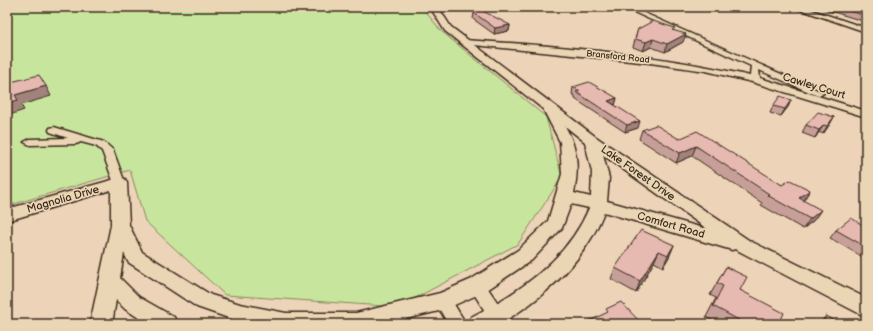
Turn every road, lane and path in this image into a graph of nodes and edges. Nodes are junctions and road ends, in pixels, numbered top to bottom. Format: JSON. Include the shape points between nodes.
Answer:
{"nodes":[{"id":1,"x":434,"y":7,"type":"edge"},
{"id":2,"x":626,"y":7,"type":"edge"},
{"id":3,"x":653,"y":7,"type":"edge"},
{"id":4,"x":796,"y":7,"type":"edge"},
{"id":5,"x":635,"y":11,"type":"junction"},
{"id":6,"x":866,"y":30,"type":"edge"},
{"id":7,"x":464,"y":42,"type":"junction"},
{"id":8,"x":755,"y":65,"type":"junction"},
{"id":9,"x":755,"y":80,"type":"junction"},
{"id":10,"x":549,"y":109,"type":"junction"},
{"id":11,"x":866,"y":114,"type":"edge"},
{"id":12,"x":54,"y":130,"type":"dead end"},
{"id":13,"x":591,"y":140,"type":"junction"},
{"id":14,"x":93,"y":141,"type":"junction"},
{"id":15,"x":30,"y":142,"type":"dead end"},
{"id":16,"x":120,"y":183,"type":"junction"},
{"id":17,"x":565,"y":197,"type":"junction"},
{"id":18,"x":598,"y":204,"type":"junction"},
{"id":19,"x":7,"y":215,"type":"edge"},
{"id":20,"x":120,"y":225,"type":"junction"},
{"id":21,"x":744,"y":246,"type":"junction"},
{"id":22,"x":110,"y":281,"type":"junction"},
{"id":23,"x":477,"y":286,"type":"junction"},
{"id":24,"x":443,"y":301,"type":"junction"},
{"id":25,"x":866,"y":308,"type":"edge"},
{"id":26,"x":237,"y":318,"type":"edge"},
{"id":27,"x":500,"y":320,"type":"edge"},
{"id":28,"x":101,"y":324,"type":"edge"},
{"id":29,"x":166,"y":324,"type":"edge"},
{"id":30,"x":457,"y":324,"type":"edge"},
{"id":31,"x":479,"y":324,"type":"edge"}],
"edges":[{"from":1,"to":7,"type":"street","name":"Lake Forest Drive","via":[[434,11],[448,29]]},
{"from":2,"to":5,"type":"street"},
{"from":3,"to":5,"type":"street"},
{"from":4,"to":6,"type":"street"},
{"from":5,"to":8,"type":"street"},
{"from":7,"to":9,"type":"street","name":"Bransford Road","via":[[650,60],[706,68]]},
{"from":7,"to":10,"type":"street","name":"Lake Forest Drive"},
{"from":8,"to":9,"type":"street"},
{"from":8,"to":11,"type":"street"},
{"from":9,"to":11,"type":"street","name":"Cawley Court"},
{"from":10,"to":13,"type":"street","name":"Lake Forest Drive"},
{"from":10,"to":17,"type":"street","via":[[567,142],[570,174]]},
{"from":12,"to":14,"type":"street"},
{"from":13,"to":18,"type":"street","via":[[600,166]]},
{"from":13,"to":21,"type":"street","name":"Lake Forest Drive"},
{"from":14,"to":15,"type":"street"},
{"from":14,"to":16,"type":"street","via":[[106,150]]},
{"from":16,"to":19,"type":"street","name":"Magnolia Drive"},
{"from":16,"to":20,"type":"street"},
{"from":17,"to":18,"type":"street","name":"Comfort Road"},
{"from":17,"to":23,"type":"street","via":[[556,224],[525,255]]},
{"from":18,"to":21,"type":"street","name":"Comfort Road"},
{"from":18,"to":27,"type":"street","via":[[586,236],[574,252]]},
{"from":20,"to":22,"type":"street"},
{"from":20,"to":26,"type":"street","via":[[135,257],[204,301]]},
{"from":21,"to":25,"type":"street","name":"Lake Forest Drive"},
{"from":22,"to":28,"type":"street"},
{"from":22,"to":29,"type":"street","via":[[132,303]]},
{"from":23,"to":24,"type":"street"},
{"from":23,"to":27,"type":"street"},
{"from":24,"to":26,"type":"street","via":[[356,322],[286,322]]},
{"from":24,"to":30,"type":"street"},
{"from":27,"to":31,"type":"street"}]}
